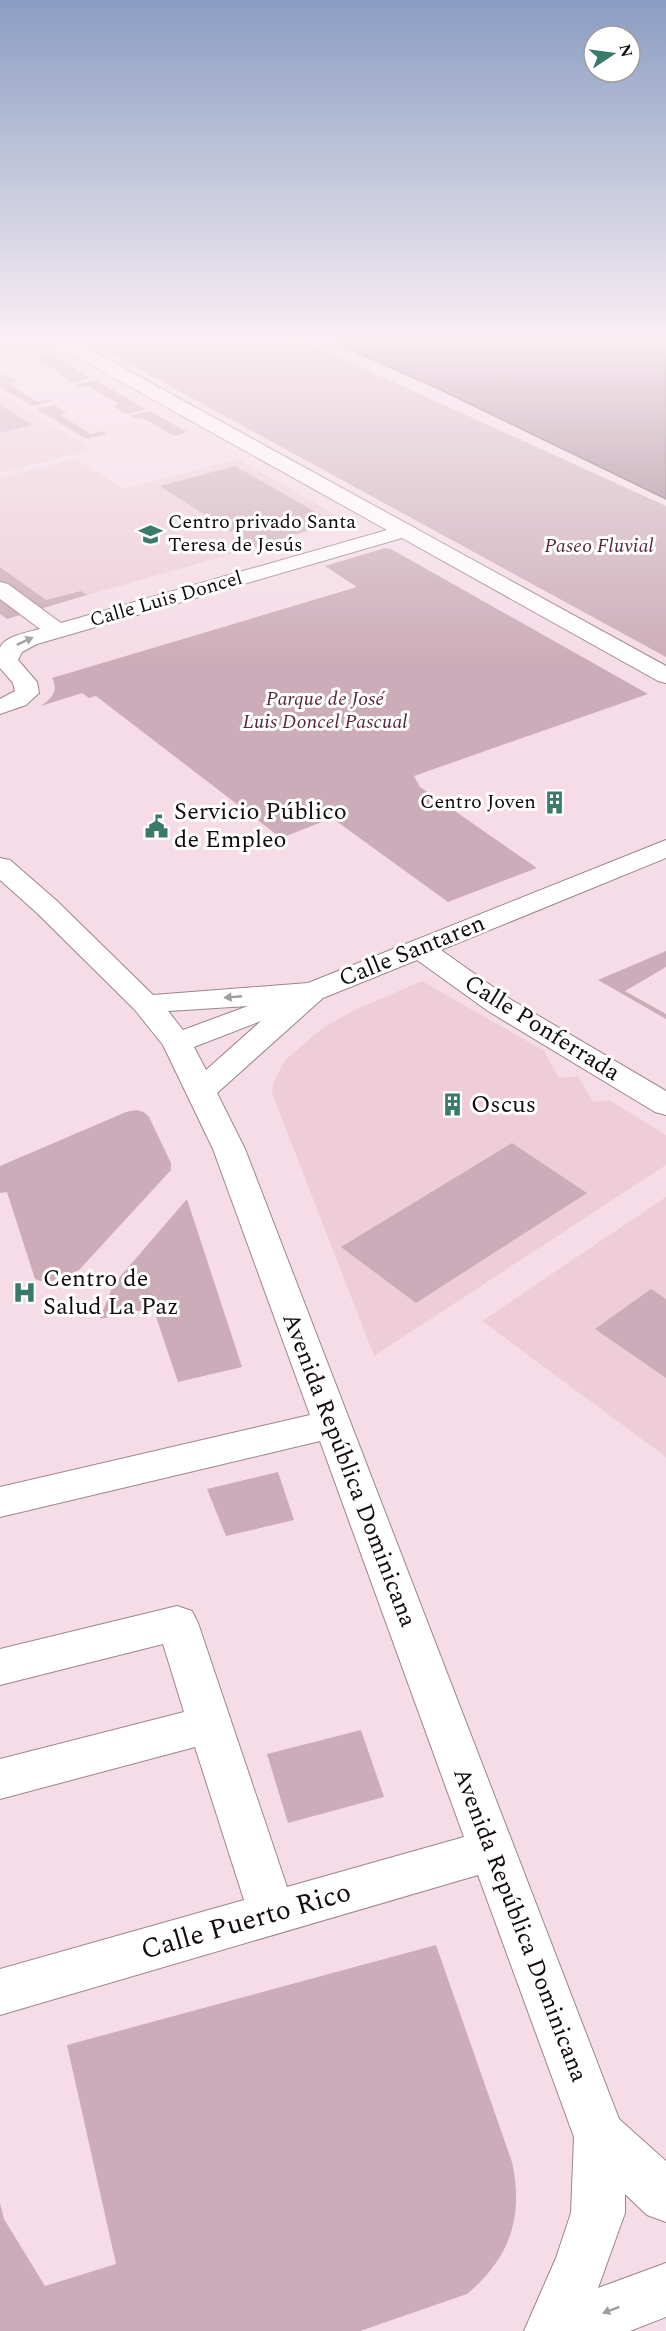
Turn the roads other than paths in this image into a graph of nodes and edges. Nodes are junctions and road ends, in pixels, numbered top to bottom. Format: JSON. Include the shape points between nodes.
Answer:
{"nodes":[{"id":1,"x":253,"y":447,"type":"edge"},
{"id":2,"x":405,"y":531,"type":"junction"},
{"id":3,"x":0,"y":589,"type":"edge"},
{"id":4,"x":56,"y":630,"type":"junction"},
{"id":5,"x":666,"y":676,"type":"edge"},
{"id":6,"x":0,"y":707,"type":"edge"},
{"id":7,"x":666,"y":848,"type":"edge"},
{"id":8,"x":3,"y":871,"type":"edge"},
{"id":9,"x":420,"y":948,"type":"junction"},
{"id":10,"x":313,"y":992,"type":"junction"},
{"id":11,"x":146,"y":1004,"type":"junction"},
{"id":12,"x":177,"y":1043,"type":"junction"},
{"id":13,"x":200,"y":1091,"type":"junction"},
{"id":14,"x":666,"y":1105,"type":"edge"},
{"id":15,"x":333,"y":1424,"type":"junction"},
{"id":16,"x":0,"y":1502,"type":"edge"},
{"id":17,"x":0,"y":1667,"type":"edge"},
{"id":18,"x":210,"y":1724,"type":"junction"},
{"id":19,"x":0,"y":1779,"type":"edge"},
{"id":20,"x":492,"y":1850,"type":"junction"},
{"id":21,"x":272,"y":1913,"type":"junction"},
{"id":22,"x":0,"y":1992,"type":"edge"},
{"id":23,"x":600,"y":2138,"type":"junction"},
{"id":24,"x":666,"y":2196,"type":"edge"},
{"id":25,"x":666,"y":2290,"type":"edge"},
{"id":26,"x":552,"y":2331,"type":"edge"},
{"id":27,"x":557,"y":2331,"type":"edge"}],
"edges":[{"from":1,"to":2,"type":"street"},
{"from":2,"to":4,"type":"street","name":"Calle Luis Doncel"},
{"from":2,"to":5,"type":"street"},
{"from":3,"to":4,"type":"street"},
{"from":6,"to":4,"type":"street","name":"Calle Luis Doncel","one_way":true,"via":[[24,697],[28,688],[8,665],[8,652],[28,639]]},
{"from":7,"to":9,"type":"street","name":"Calle Santaren"},
{"from":8,"to":11,"type":"street","name":"Avenida República Dominicana","via":[[47,907]]},
{"from":9,"to":10,"type":"street","name":"Calle Santaren"},
{"from":9,"to":14,"type":"street","name":"Calle Ponferrada","via":[[499,1005]]},
{"from":10,"to":11,"type":"street","name":"Calle Santaren","one_way":true},
{"from":10,"to":12,"type":"street"},
{"from":10,"to":13,"type":"street"},
{"from":11,"to":12,"type":"street","name":"Avenida República Dominicana"},
{"from":12,"to":13,"type":"street","name":"Avenida República Dominicana"},
{"from":13,"to":15,"type":"street","name":"Avenida República Dominicana","via":[[229,1149]]},
{"from":15,"to":16,"type":"street"},
{"from":15,"to":20,"type":"street","name":"Avenida República Dominicana"},
{"from":17,"to":18,"type":"street","via":[[177,1623]]},
{"from":18,"to":19,"type":"street"},
{"from":18,"to":21,"type":"street"},
{"from":20,"to":21,"type":"street","name":"Calle Puerto Rico"},
{"from":20,"to":23,"type":"street","name":"Avenida República Dominicana"},
{"from":21,"to":22,"type":"street","name":"Calle Puerto Rico"},
{"from":23,"to":24,"type":"street","name":"Avenida República Dominicana"},
{"from":23,"to":26,"type":"street","name":"Avenida República Dominicana","via":[[598,2213]]},
{"from":25,"to":27,"type":"street","one_way":true}]}
